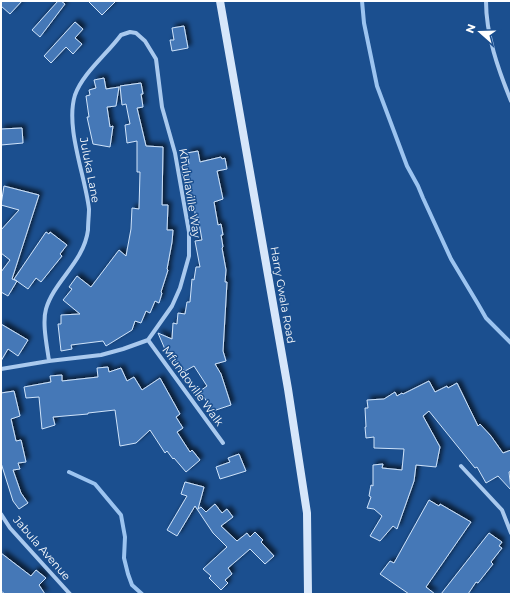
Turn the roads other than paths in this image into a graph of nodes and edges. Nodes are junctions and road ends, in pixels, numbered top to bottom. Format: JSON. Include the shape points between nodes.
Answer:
{"nodes":[{"id":1,"x":220,"y":1,"type":"edge"},
{"id":2,"x":486,"y":1,"type":"edge"},
{"id":3,"x":121,"y":35,"type":"joint"},
{"id":4,"x":511,"y":101,"type":"edge"},
{"id":5,"x":148,"y":340,"type":"junction"},
{"id":6,"x":49,"y":361,"type":"junction"},
{"id":7,"x":1,"y":368,"type":"edge"},
{"id":8,"x":223,"y":443,"type":"dead end"},
{"id":9,"x":461,"y":466,"type":"dead end"},
{"id":10,"x":1,"y":514,"type":"edge"},
{"id":11,"x":511,"y":533,"type":"edge"},
{"id":12,"x":70,"y":594,"type":"edge"},
{"id":13,"x":308,"y":594,"type":"edge"}],
"edges":[{"from":1,"to":13,"type":"main road","name":"Harry Gwala Road","via":[[288,389],[307,513]]},
{"from":2,"to":4,"type":"street","via":[[496,60]]},
{"from":3,"to":5,"type":"street","name":"Khululaville Way","via":[[126,32],[136,33],[145,41],[156,59],[162,107],[175,153],[189,232],[189,256],[180,288],[172,306]]},
{"from":3,"to":6,"type":"street","name":"Juluka Lane","via":[[81,81],[75,96],[73,126],[89,210],[87,232],[74,264],[51,296],[45,310],[44,323]]},
{"from":5,"to":6,"type":"street","via":[[101,355]]},
{"from":5,"to":8,"type":"street","name":"Mfundoville Walk"},
{"from":6,"to":7,"type":"street"},
{"from":9,"to":11,"type":"street","via":[[502,510]]},
{"from":10,"to":12,"type":"street","name":"Jabula Avenue","via":[[10,528]]}]}
